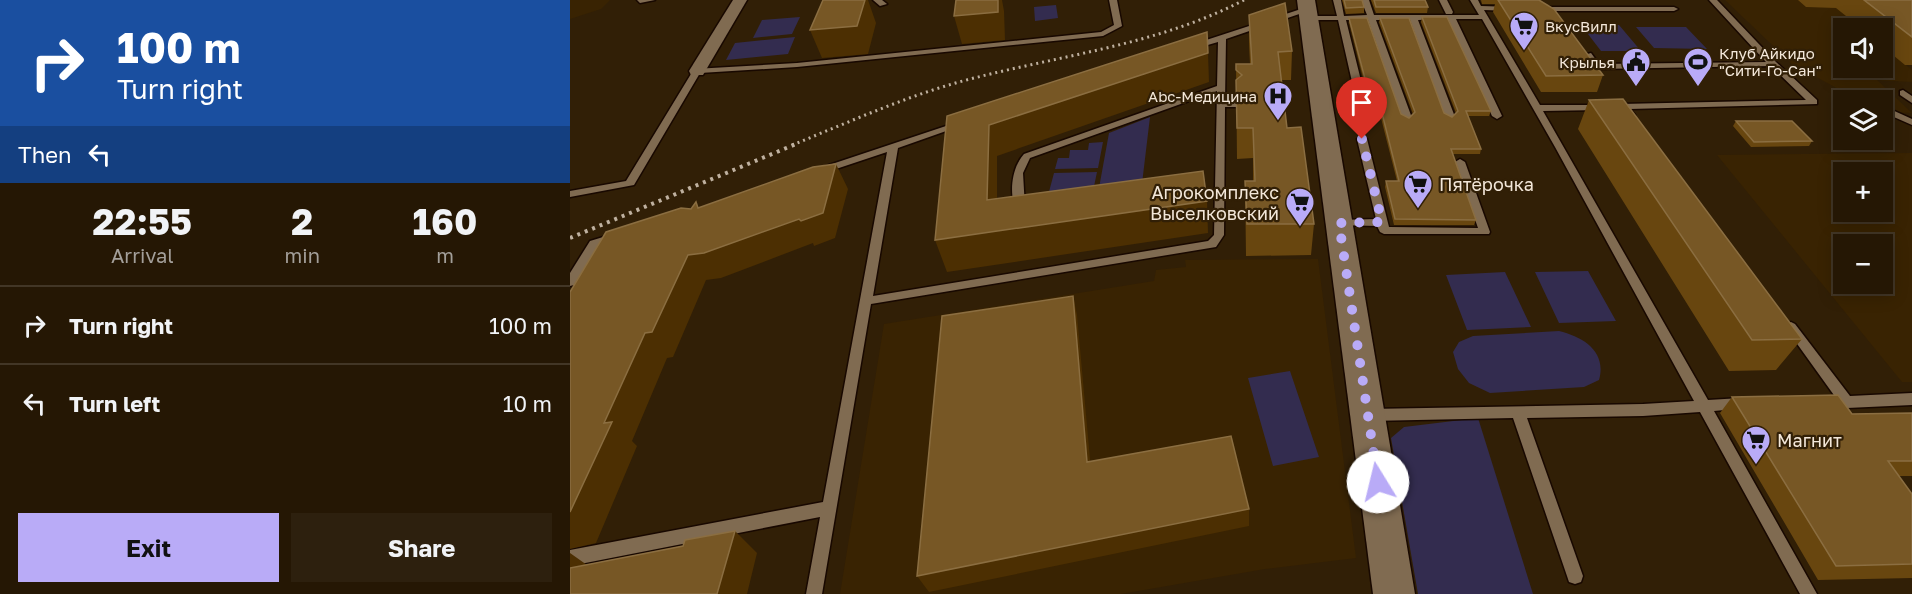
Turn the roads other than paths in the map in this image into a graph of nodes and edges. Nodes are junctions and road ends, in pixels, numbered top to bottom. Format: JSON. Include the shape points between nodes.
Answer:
{"nodes":[{"id":1,"x":651,"y":0,"type":"edge"},
{"id":2,"x":740,"y":0,"type":"edge"},
{"id":3,"x":1113,"y":0,"type":"edge"},
{"id":4,"x":1337,"y":0,"type":"edge"},
{"id":5,"x":1365,"y":0,"type":"edge"},
{"id":6,"x":1443,"y":0,"type":"edge"},
{"id":7,"x":1713,"y":0,"type":"edge"},
{"id":8,"x":640,"y":1,"type":"edge"},
{"id":9,"x":1479,"y":8,"type":"edge"},
{"id":10,"x":1307,"y":9,"type":"edge"},
{"id":11,"x":1534,"y":9,"type":"junction"},
{"id":12,"x":1674,"y":9,"type":"dead end"},
{"id":13,"x":1450,"y":14,"type":"junction"},
{"id":14,"x":1413,"y":17,"type":"junction"},
{"id":15,"x":1341,"y":18,"type":"junction"},
{"id":16,"x":1371,"y":18,"type":"junction"},
{"id":17,"x":1550,"y":18,"type":"edge"},
{"id":18,"x":1222,"y":38,"type":"junction"},
{"id":19,"x":1578,"y":43,"type":"edge"},
{"id":20,"x":1180,"y":51,"type":"edge"},
{"id":21,"x":1773,"y":64,"type":"junction"},
{"id":22,"x":698,"y":71,"type":"junction"},
{"id":23,"x":1221,"y":87,"type":"junction"},
{"id":24,"x":1912,"y":93,"type":"edge"},
{"id":25,"x":1912,"y":100,"type":"edge"},
{"id":26,"x":1221,"y":104,"type":"junction"},
{"id":27,"x":1236,"y":104,"type":"edge"},
{"id":28,"x":1624,"y":106,"type":"junction"},
{"id":29,"x":1539,"y":108,"type":"junction"},
{"id":30,"x":1893,"y":113,"type":"edge"},
{"id":31,"x":1497,"y":116,"type":"dead end"},
{"id":32,"x":1365,"y":117,"type":"dead end"},
{"id":33,"x":1407,"y":117,"type":"edge"},
{"id":34,"x":1450,"y":117,"type":"edge"},
{"id":35,"x":968,"y":121,"type":"edge"},
{"id":36,"x":1912,"y":122,"type":"edge"},
{"id":37,"x":1638,"y":125,"type":"edge"},
{"id":38,"x":1362,"y":139,"type":"dead end"},
{"id":39,"x":893,"y":147,"type":"junction"},
{"id":40,"x":1460,"y":162,"type":"dead end"},
{"id":41,"x":806,"y":175,"type":"edge"},
{"id":42,"x":570,"y":194,"type":"edge"},
{"id":43,"x":1029,"y":215,"type":"edge"},
{"id":44,"x":1382,"y":222,"type":"junction"},
{"id":45,"x":1339,"y":223,"type":"junction"},
{"id":46,"x":625,"y":234,"type":"edge"},
{"id":47,"x":570,"y":282,"type":"edge"},
{"id":48,"x":866,"y":301,"type":"junction"},
{"id":49,"x":1782,"y":316,"type":"edge"},
{"id":50,"x":1912,"y":399,"type":"edge"},
{"id":51,"x":1824,"y":402,"type":"edge"},
{"id":52,"x":1847,"y":402,"type":"junction"},
{"id":53,"x":1756,"y":404,"type":"edge"},
{"id":54,"x":1702,"y":406,"type":"junction"},
{"id":55,"x":1518,"y":412,"type":"junction"},
{"id":56,"x":1368,"y":415,"type":"junction"},
{"id":57,"x":828,"y":508,"type":"junction"},
{"id":58,"x":570,"y":558,"type":"edge"},
{"id":59,"x":1575,"y":576,"type":"dead end"},
{"id":60,"x":814,"y":594,"type":"edge"},
{"id":61,"x":1395,"y":594,"type":"edge"},
{"id":62,"x":1809,"y":594,"type":"edge"}],
"edges":[{"from":1,"to":8,"type":"lane"},
{"from":2,"to":22,"type":"street"},
{"from":3,"to":22,"type":"lane","via":[[1118,26],[1103,34],[797,65]]},
{"from":4,"to":15,"type":"lane"},
{"from":5,"to":16,"type":"lane"},
{"from":6,"to":13,"type":"lane"},
{"from":7,"to":21,"type":"lane"},
{"from":9,"to":11,"type":"lane"},
{"from":9,"to":13,"type":"lane"},
{"from":9,"to":29,"type":"lane"},
{"from":10,"to":15,"type":"lane"},
{"from":10,"to":18,"type":"lane"},
{"from":10,"to":45,"type":"street"},
{"from":11,"to":12,"type":"lane"},
{"from":11,"to":17,"type":"lane"},
{"from":13,"to":14,"type":"lane"},
{"from":13,"to":31,"type":"lane"},
{"from":14,"to":16,"type":"lane"},
{"from":14,"to":34,"type":"lane"},
{"from":15,"to":16,"type":"lane"},
{"from":15,"to":32,"type":"lane"},
{"from":16,"to":33,"type":"lane"},
{"from":18,"to":20,"type":"lane"},
{"from":18,"to":23,"type":"lane"},
{"from":19,"to":21,"type":"lane","via":[[1597,67]]},
{"from":21,"to":28,"type":"lane","via":[[1814,102]]},
{"from":22,"to":42,"type":"lane","via":[[630,183]]},
{"from":23,"to":26,"type":"lane"},
{"from":23,"to":43,"type":"lane","via":[[1027,156],[1019,164],[1020,208]]},
{"from":24,"to":25,"type":"lane","via":[[1903,93]]},
{"from":26,"to":27,"type":"lane"},
{"from":26,"to":48,"type":"lane","via":[[1216,191],[1219,235],[1212,243]]},
{"from":28,"to":29,"type":"lane"},
{"from":28,"to":37,"type":"lane"},
{"from":29,"to":54,"type":"lane"},
{"from":30,"to":36,"type":"lane"},
{"from":35,"to":39,"type":"lane"},
{"from":38,"to":44,"type":"lane"},
{"from":39,"to":41,"type":"lane"},
{"from":39,"to":48,"type":"lane"},
{"from":40,"to":44,"type":"lane","via":[[1485,232],[1384,231]]},
{"from":44,"to":45,"type":"lane"},
{"from":45,"to":56,"type":"street"},
{"from":46,"to":47,"type":"lane","via":[[594,244]]},
{"from":48,"to":57,"type":"lane"},
{"from":49,"to":52,"type":"lane"},
{"from":50,"to":52,"type":"lane"},
{"from":51,"to":52,"type":"lane"},
{"from":53,"to":54,"type":"lane"},
{"from":54,"to":55,"type":"lane"},
{"from":54,"to":62,"type":"lane"},
{"from":55,"to":56,"type":"lane"},
{"from":55,"to":59,"type":"lane"},
{"from":56,"to":61,"type":"street"},
{"from":57,"to":58,"type":"lane"},
{"from":57,"to":60,"type":"lane"}]}
